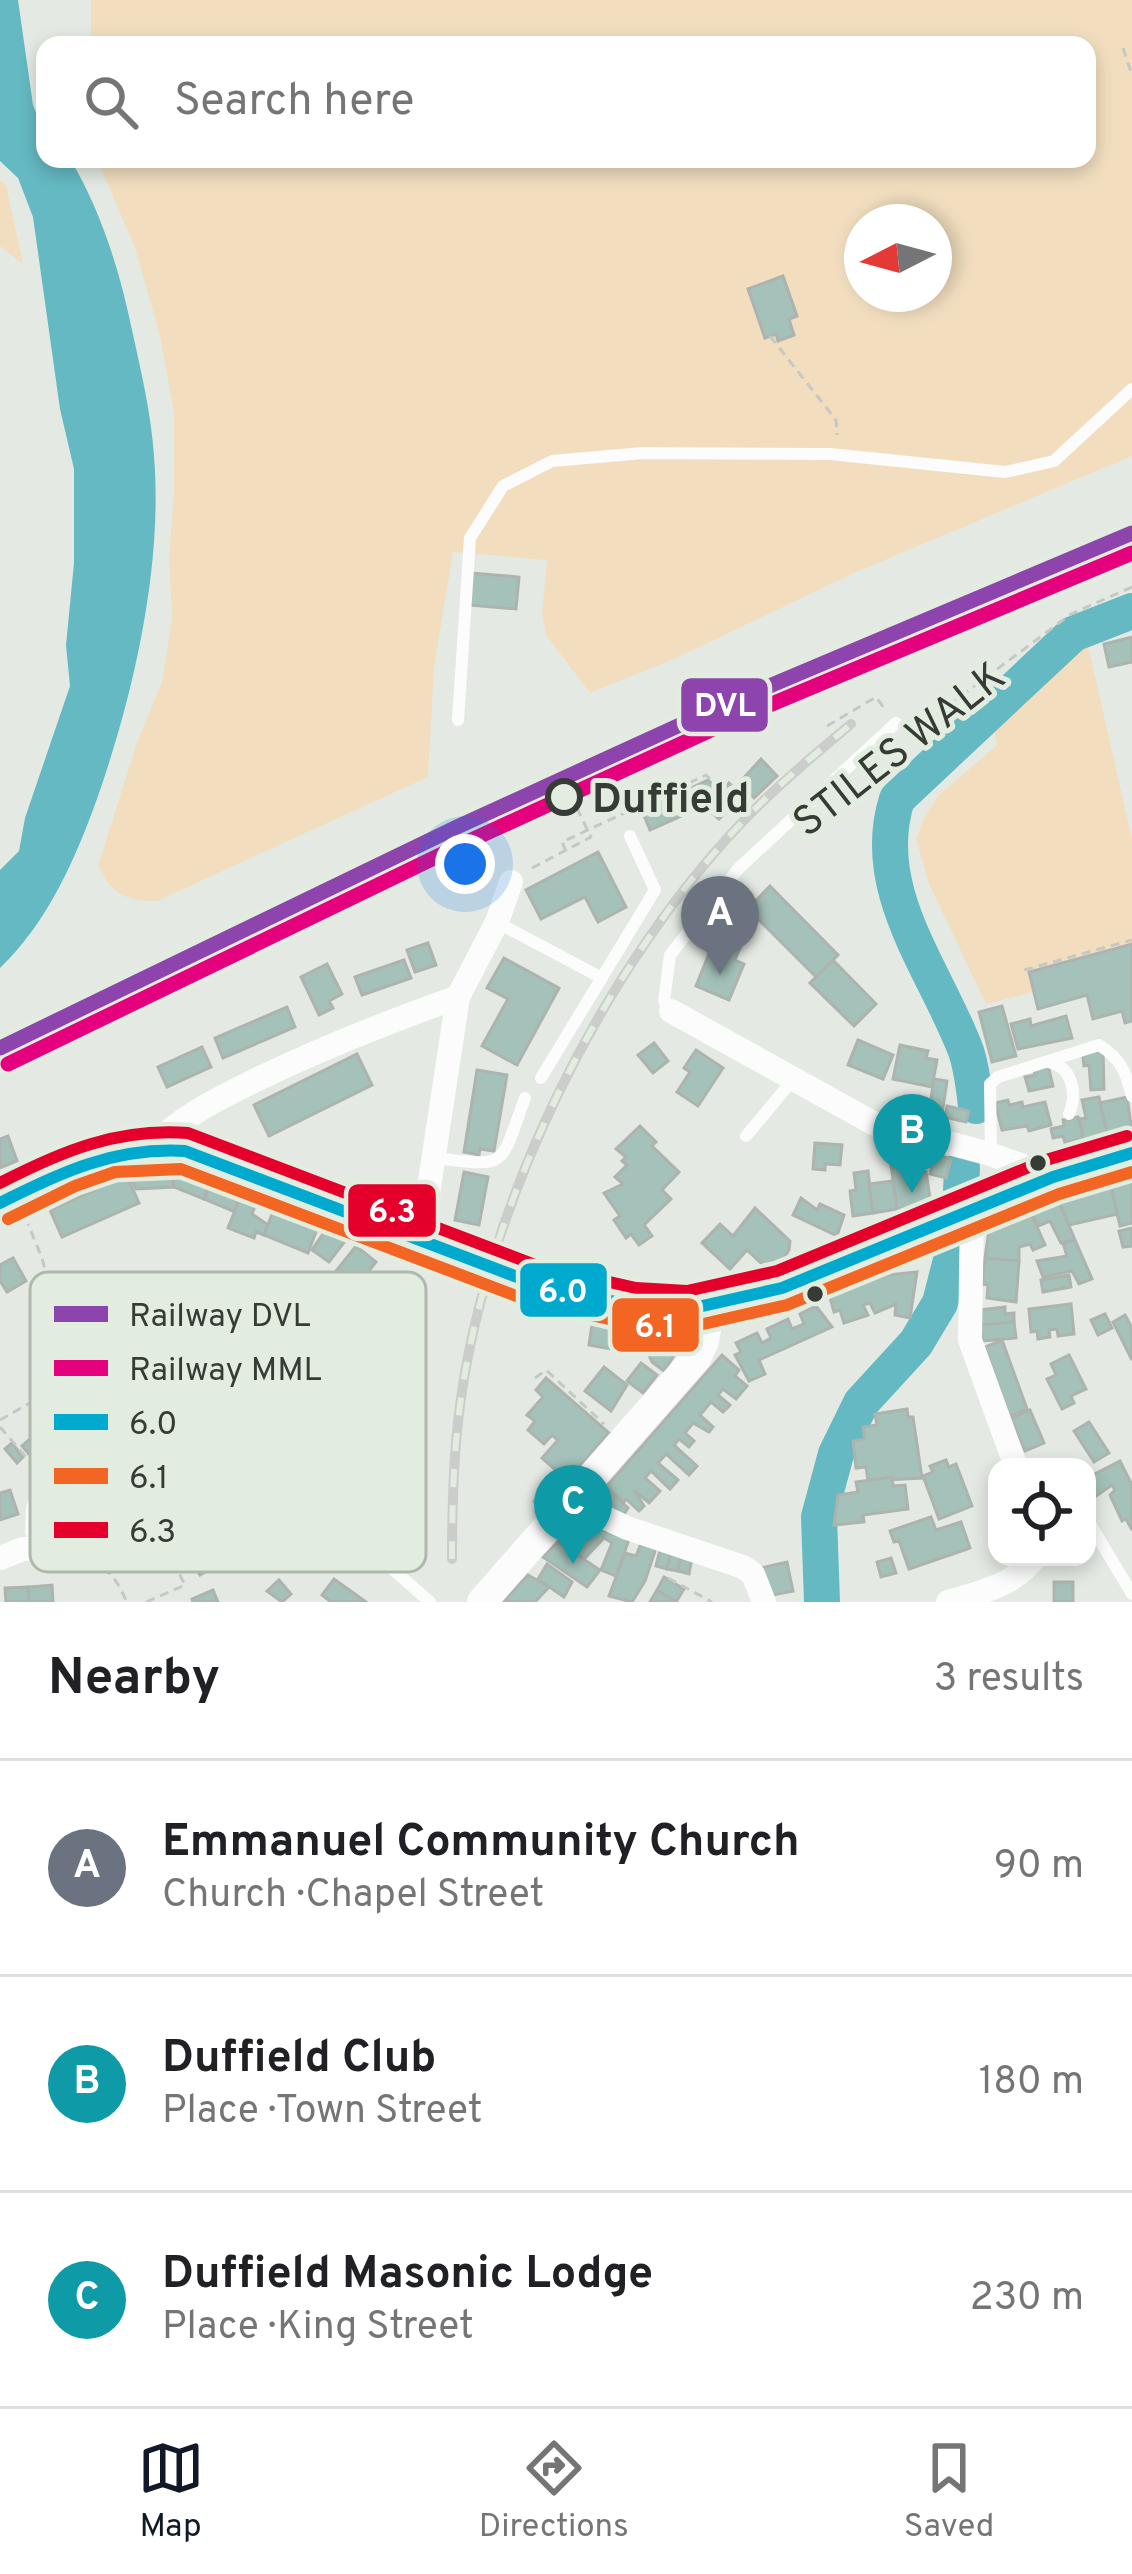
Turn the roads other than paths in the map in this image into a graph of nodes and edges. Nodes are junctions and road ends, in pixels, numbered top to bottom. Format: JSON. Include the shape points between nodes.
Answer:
{"nodes":[{"id":1,"x":1132,"y":389,"type":"edge"},
{"id":2,"x":458,"y":720,"type":"dead end"},
{"id":3,"x":896,"y":723,"type":"road end"},
{"id":4,"x":630,"y":836,"type":"dead end"},
{"id":5,"x":512,"y":881,"type":"road end"},
{"id":6,"x":496,"y":922,"type":"junction"},
{"id":7,"x":602,"y":978,"type":"junction"},
{"id":8,"x":458,"y":997,"type":"junction"},
{"id":9,"x":671,"y":1011,"type":"joint"},
{"id":10,"x":1046,"y":1062,"type":"junction"},
{"id":11,"x":542,"y":1078,"type":"dead end"},
{"id":12,"x":792,"y":1081,"type":"junction"},
{"id":13,"x":1132,"y":1096,"type":"edge"},
{"id":14,"x":525,"y":1097,"type":"dead end"},
{"id":15,"x":1069,"y":1114,"type":"dead end"},
{"id":16,"x":746,"y":1136,"type":"dead end"},
{"id":17,"x":151,"y":1148,"type":"junction"},
{"id":18,"x":1132,"y":1153,"type":"edge"},
{"id":19,"x":991,"y":1155,"type":"junction"},
{"id":20,"x":434,"y":1158,"type":"junction"},
{"id":21,"x":1053,"y":1177,"type":"junction"},
{"id":22,"x":9,"y":1198,"type":"edge"},
{"id":23,"x":969,"y":1210,"type":"junction"},
{"id":24,"x":422,"y":1240,"type":"junction"},
{"id":25,"x":710,"y":1306,"type":"junction"},
{"id":26,"x":1013,"y":1458,"type":"edge"},
{"id":27,"x":572,"y":1502,"type":"junction"},
{"id":28,"x":30,"y":1513,"type":"edge"},
{"id":29,"x":1096,"y":1534,"type":"edge"},
{"id":30,"x":18,"y":1546,"type":"edge"},
{"id":31,"x":1027,"y":1566,"type":"edge"},
{"id":32,"x":396,"y":1572,"type":"edge"},
{"id":33,"x":1132,"y":1594,"type":"edge"},
{"id":34,"x":430,"y":1602,"type":"edge"},
{"id":35,"x":482,"y":1602,"type":"edge"},
{"id":36,"x":764,"y":1602,"type":"edge"},
{"id":37,"x":948,"y":1602,"type":"edge"}],
"edges":[{"from":1,"to":2,"type":"lane","via":[[1054,461],[1005,472],[837,454],[552,461],[503,486],[470,538]]},
{"from":3,"to":9,"type":"lane","via":[[739,868],[670,955],[664,1001]]},
{"from":4,"to":7,"type":"lane","via":[[655,890]]},
{"from":5,"to":6,"type":"street"},
{"from":6,"to":7,"type":"lane"},
{"from":6,"to":8,"type":"street"},
{"from":7,"to":11,"type":"lane"},
{"from":8,"to":17,"type":"street","via":[[267,1075],[191,1113]]},
{"from":8,"to":20,"type":"street"},
{"from":9,"to":12,"type":"street"},
{"from":10,"to":13,"type":"lane","via":[[1099,1045],[1117,1056]]},
{"from":10,"to":15,"type":"lane","via":[[1065,1070],[1072,1085]]},
{"from":10,"to":19,"type":"lane","via":[[990,1084]]},
{"from":12,"to":16,"type":"lane"},
{"from":12,"to":19,"type":"street","via":[[873,1123]]},
{"from":14,"to":20,"type":"lane","via":[[496,1162]]},
{"from":17,"to":22,"type":"highway","via":[[90,1159]]},
{"from":17,"to":24,"type":"highway","via":[[196,1154]]},
{"from":18,"to":21,"type":"highway"},
{"from":19,"to":21,"type":"street"},
{"from":20,"to":24,"type":"street"},
{"from":21,"to":23,"type":"highway"},
{"from":23,"to":25,"type":"highway","via":[[782,1288]]},
{"from":23,"to":26,"type":"street","via":[[970,1340]]},
{"from":24,"to":25,"type":"highway","via":[[533,1283],[633,1306]]},
{"from":25,"to":27,"type":"street","via":[[696,1358]]},
{"from":27,"to":35,"type":"street"},
{"from":27,"to":36,"type":"street","via":[[748,1570]]},
{"from":28,"to":30,"type":"lane"},
{"from":29,"to":33,"type":"lane"},
{"from":31,"to":37,"type":"street"},
{"from":32,"to":34,"type":"lane"}]}
